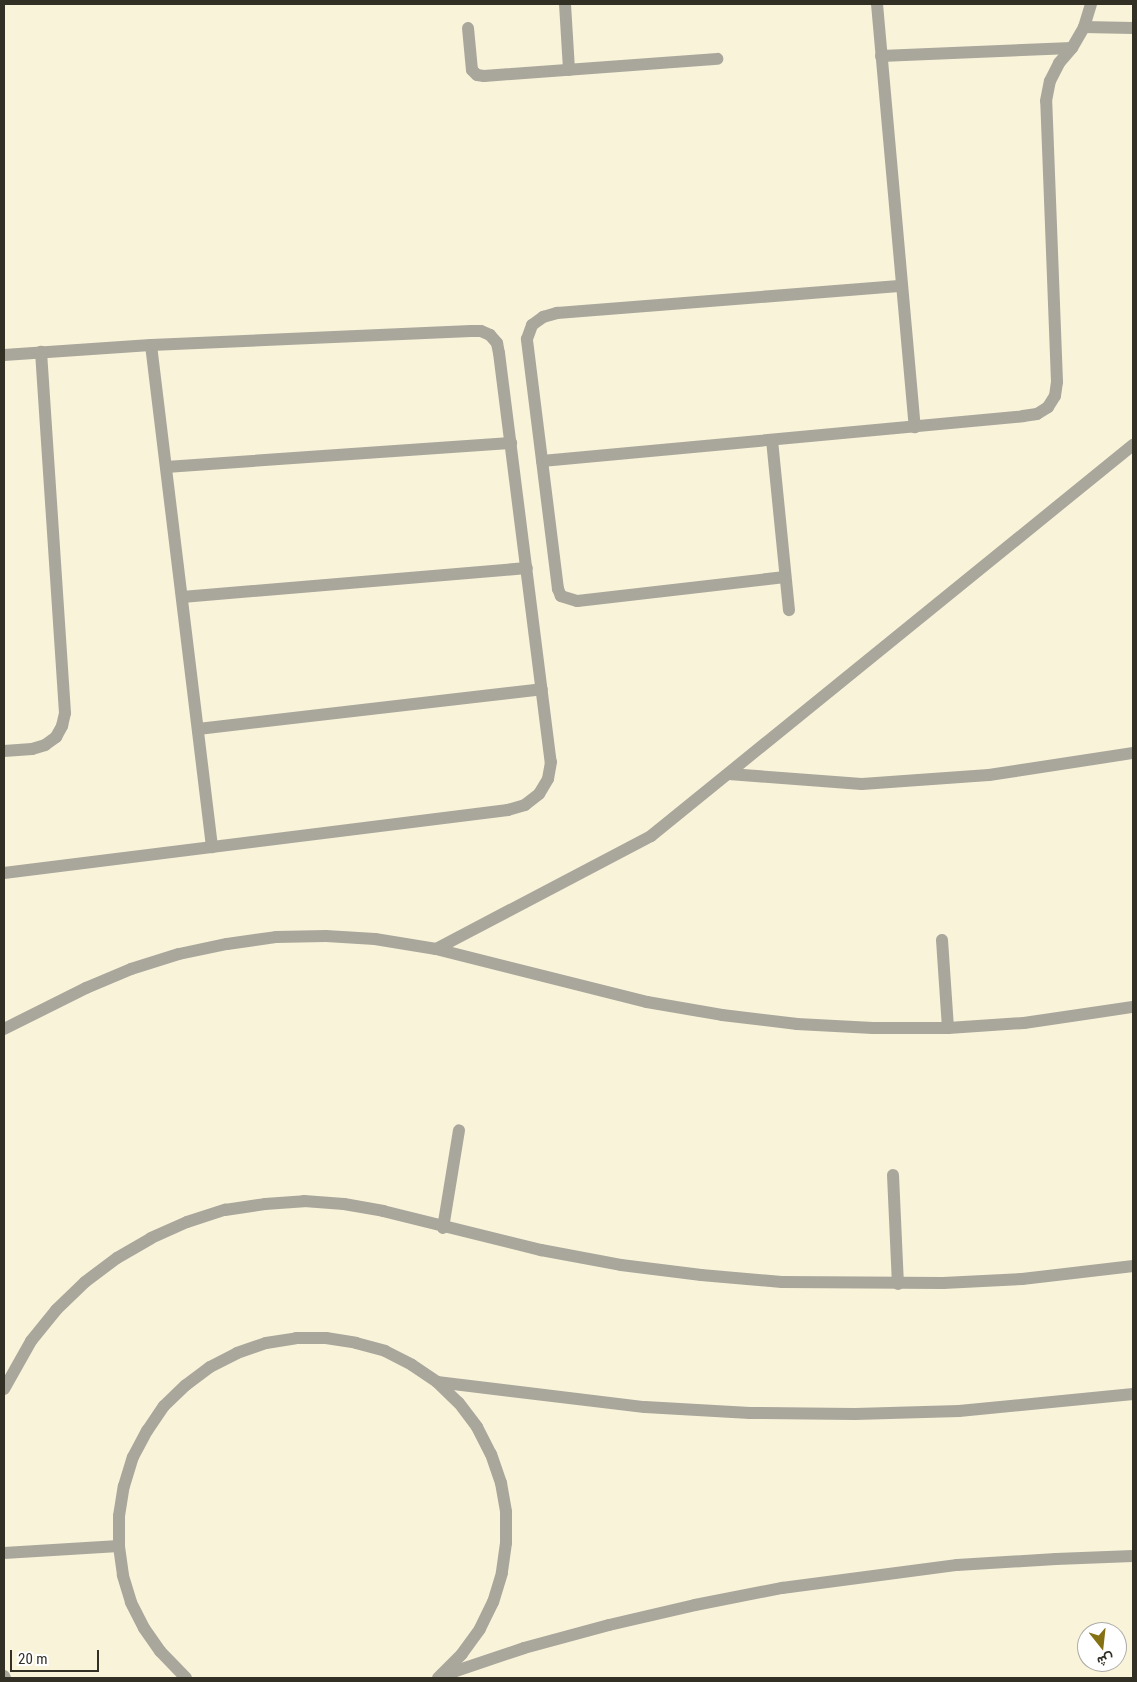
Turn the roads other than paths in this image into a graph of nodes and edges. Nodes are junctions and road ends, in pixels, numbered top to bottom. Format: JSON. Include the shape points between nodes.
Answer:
{"nodes":[{"id":1,"x":565,"y":4,"type":"edge"},
{"id":2,"x":877,"y":4,"type":"edge"},
{"id":3,"x":1091,"y":4,"type":"edge"},
{"id":4,"x":1084,"y":27,"type":"junction"},
{"id":5,"x":468,"y":28,"type":"dead end"},
{"id":6,"x":1133,"y":28,"type":"edge"},
{"id":7,"x":1072,"y":48,"type":"junction"},
{"id":8,"x":882,"y":56,"type":"junction"},
{"id":9,"x":717,"y":58,"type":"dead end"},
{"id":10,"x":569,"y":70,"type":"junction"},
{"id":11,"x":902,"y":286,"type":"junction"},
{"id":12,"x":151,"y":345,"type":"junction"},
{"id":13,"x":41,"y":352,"type":"junction"},
{"id":14,"x":4,"y":355,"type":"edge"},
{"id":15,"x":915,"y":427,"type":"junction"},
{"id":16,"x":772,"y":440,"type":"junction"},
{"id":17,"x":511,"y":443,"type":"junction"},
{"id":18,"x":1133,"y":445,"type":"edge"},
{"id":19,"x":542,"y":460,"type":"junction"},
{"id":20,"x":166,"y":466,"type":"junction"},
{"id":21,"x":527,"y":568,"type":"junction"},
{"id":22,"x":786,"y":577,"type":"junction"},
{"id":23,"x":182,"y":597,"type":"junction"},
{"id":24,"x":789,"y":610,"type":"dead end"},
{"id":25,"x":542,"y":689,"type":"junction"},
{"id":26,"x":198,"y":730,"type":"junction"},
{"id":27,"x":4,"y":751,"type":"edge"},
{"id":28,"x":1133,"y":754,"type":"edge"},
{"id":29,"x":729,"y":774,"type":"junction"},
{"id":30,"x":212,"y":847,"type":"junction"},
{"id":31,"x":4,"y":873,"type":"edge"},
{"id":32,"x":942,"y":940,"type":"dead end"},
{"id":33,"x":436,"y":949,"type":"junction"},
{"id":34,"x":1133,"y":1007,"type":"edge"},
{"id":35,"x":948,"y":1028,"type":"junction"},
{"id":36,"x":4,"y":1029,"type":"edge"},
{"id":37,"x":459,"y":1130,"type":"dead end"},
{"id":38,"x":893,"y":1175,"type":"dead end"},
{"id":39,"x":443,"y":1228,"type":"junction"},
{"id":40,"x":1133,"y":1266,"type":"edge"},
{"id":41,"x":898,"y":1284,"type":"junction"},
{"id":42,"x":437,"y":1382,"type":"junction"},
{"id":43,"x":4,"y":1389,"type":"edge"},
{"id":44,"x":1133,"y":1394,"type":"edge"},
{"id":45,"x":119,"y":1546,"type":"junction"},
{"id":46,"x":4,"y":1553,"type":"edge"},
{"id":47,"x":1133,"y":1556,"type":"edge"},
{"id":48,"x":440,"y":1677,"type":"edge"},
{"id":49,"x":186,"y":1678,"type":"edge"}],
"edges":[{"from":1,"to":10,"type":"street"},
{"from":2,"to":8,"type":"street"},
{"from":3,"to":4,"type":"street"},
{"from":4,"to":6,"type":"street"},
{"from":4,"to":7,"type":"street"},
{"from":5,"to":10,"type":"street","via":[[471,64],[477,75]]},
{"from":7,"to":8,"type":"street"},
{"from":7,"to":15,"type":"street","via":[[1053,75],[1046,101],[1055,396],[1048,407],[1037,414]]},
{"from":8,"to":11,"type":"street"},
{"from":9,"to":10,"type":"street"},
{"from":11,"to":15,"type":"street"},
{"from":11,"to":19,"type":"street","via":[[557,313],[543,317],[532,326],[527,339]]},
{"from":12,"to":13,"type":"street"},
{"from":12,"to":17,"type":"street","via":[[481,331],[497,343]]},
{"from":12,"to":20,"type":"street"},
{"from":13,"to":14,"type":"street"},
{"from":13,"to":27,"type":"street","via":[[65,713],[56,737],[45,745]]},
{"from":15,"to":16,"type":"street"},
{"from":16,"to":19,"type":"street"},
{"from":16,"to":22,"type":"street"},
{"from":17,"to":20,"type":"street"},
{"from":17,"to":21,"type":"street"},
{"from":18,"to":29,"type":"street"},
{"from":19,"to":22,"type":"street","via":[[558,589],[566,600]]},
{"from":20,"to":23,"type":"street"},
{"from":21,"to":23,"type":"street"},
{"from":21,"to":25,"type":"street"},
{"from":22,"to":24,"type":"street"},
{"from":23,"to":26,"type":"street"},
{"from":25,"to":26,"type":"street"},
{"from":25,"to":30,"type":"street","via":[[551,762],[548,779],[539,794],[525,805],[508,810]]},
{"from":26,"to":30,"type":"street"},
{"from":28,"to":29,"type":"street","via":[[989,775],[871,783]]},
{"from":29,"to":33,"type":"street","via":[[651,836]]},
{"from":30,"to":31,"type":"street"},
{"from":32,"to":35,"type":"street"},
{"from":33,"to":35,"type":"street","via":[[647,1002],[722,1015],[797,1024]]},
{"from":33,"to":36,"type":"street","via":[[375,939],[326,936],[227,944],[131,969]]},
{"from":34,"to":35,"type":"street","via":[[1024,1023]]},
{"from":37,"to":39,"type":"street"},
{"from":38,"to":41,"type":"street"},
{"from":39,"to":41,"type":"street","via":[[621,1265],[701,1275],[782,1282]]},
{"from":39,"to":43,"type":"street","via":[[364,1208],[304,1202],[225,1210],[187,1222],[151,1238],[85,1282],[56,1310],[31,1342]]},
{"from":40,"to":41,"type":"street","via":[[1022,1279]]},
{"from":42,"to":44,"type":"street","via":[[636,1406],[750,1413],[959,1411]]},
{"from":42,"to":45,"type":"street","via":[[412,1364],[385,1351],[356,1342],[326,1338],[266,1343],[217,1363],[164,1406],[147,1431],[124,1486]]},
{"from":42,"to":48,"type":"street","via":[[477,1427],[501,1483],[506,1512],[502,1573],[493,1602],[480,1629]]},
{"from":45,"to":46,"type":"street"},
{"from":45,"to":49,"type":"street","via":[[131,1602],[144,1628],[160,1651]]},
{"from":47,"to":48,"type":"street","via":[[957,1565],[782,1588],[609,1625],[524,1648]]}]}
